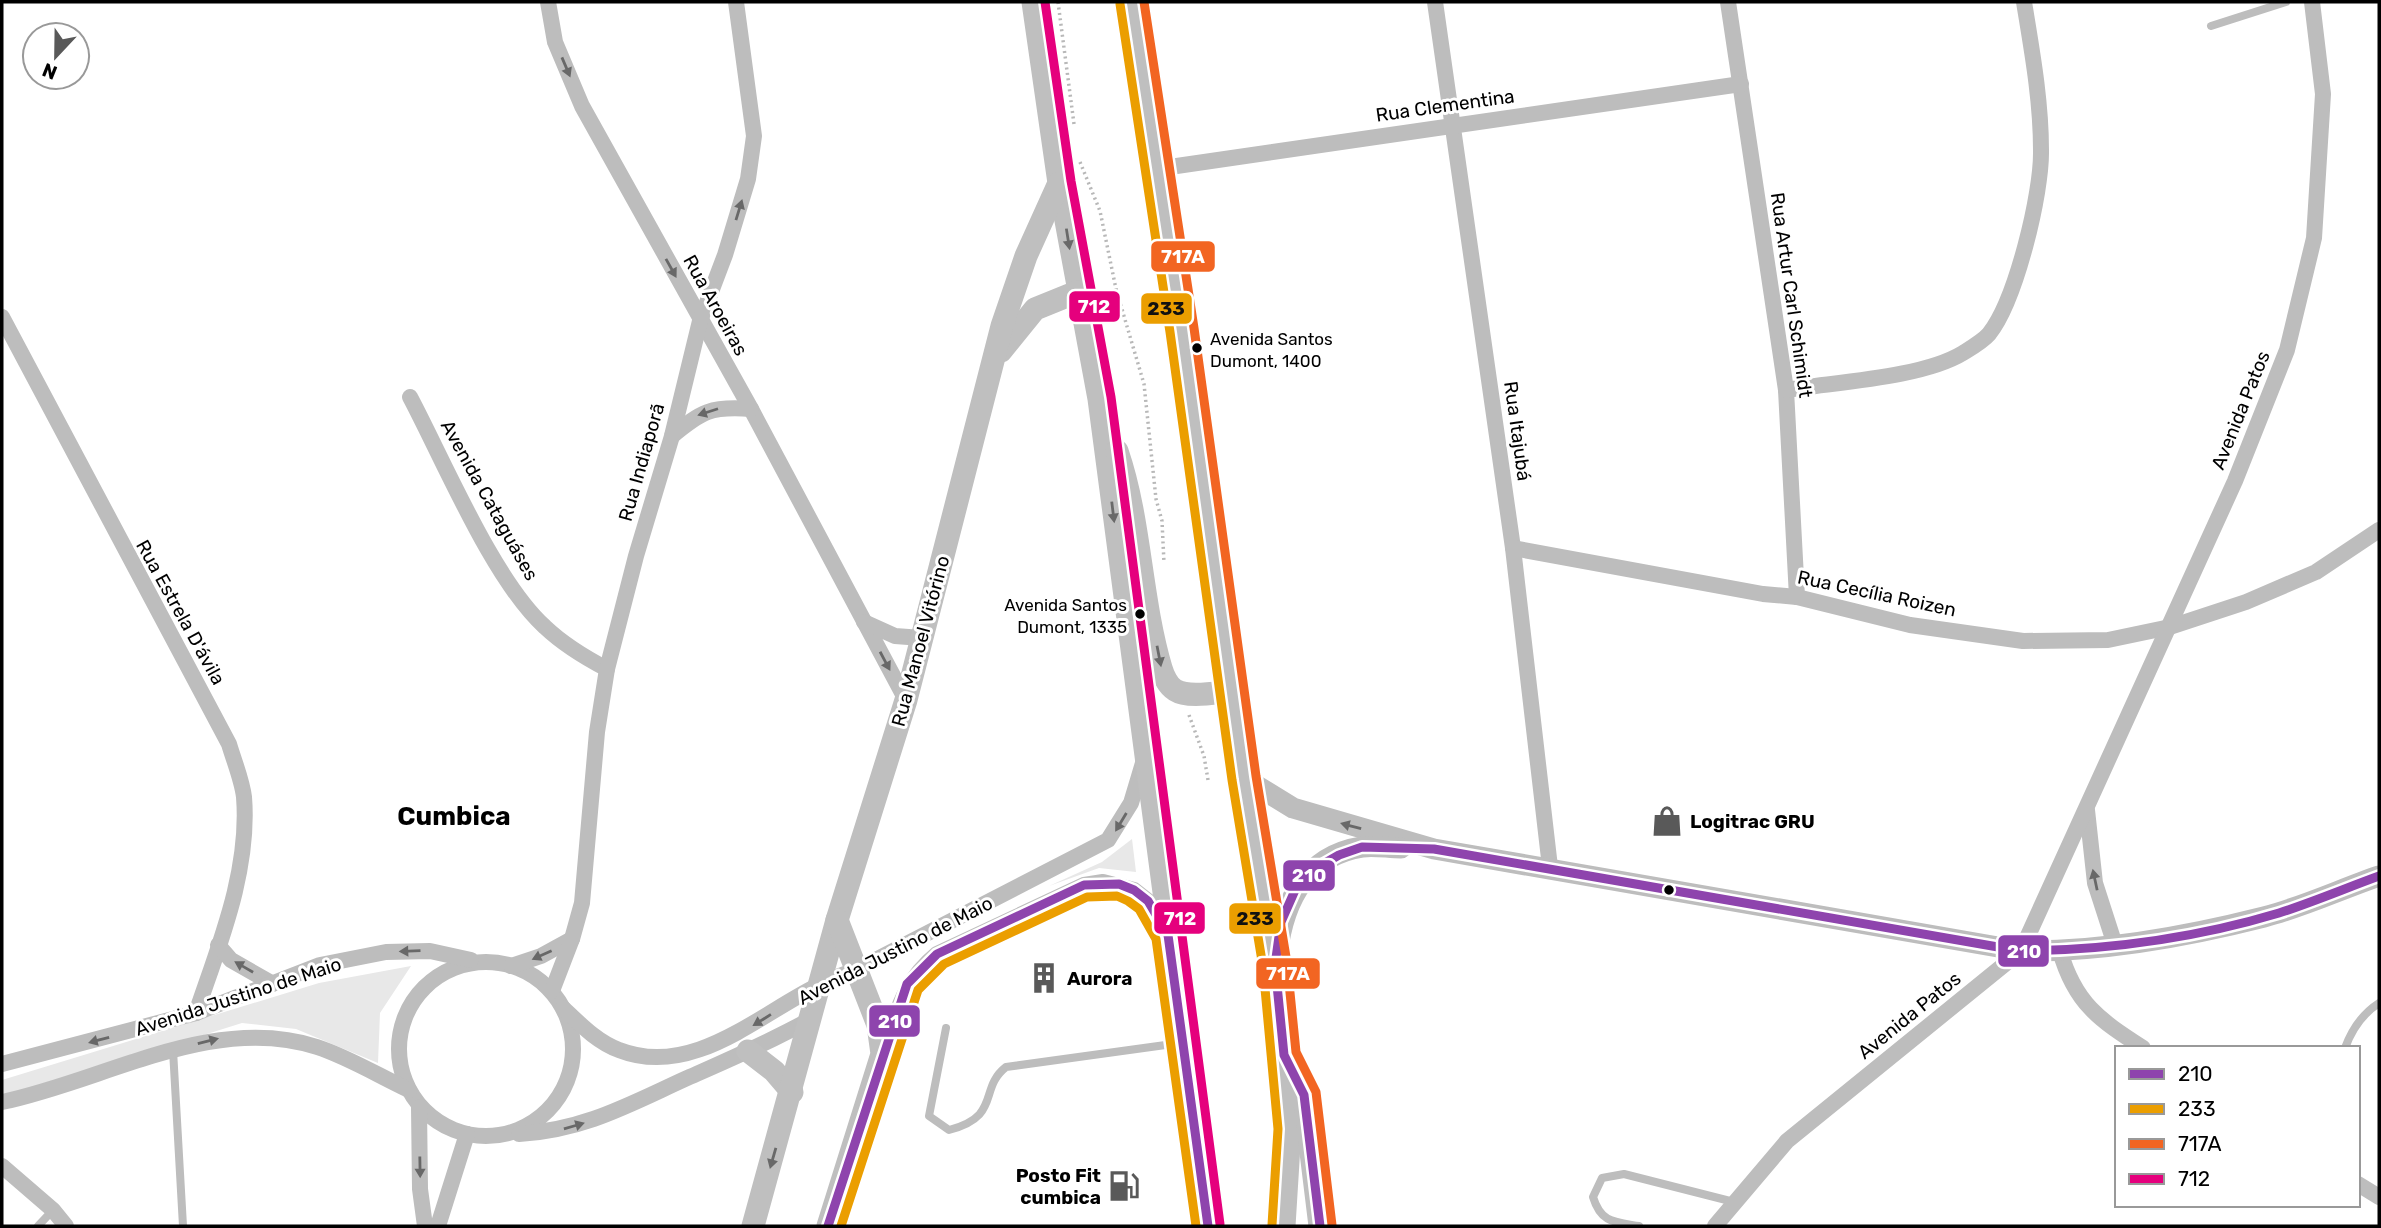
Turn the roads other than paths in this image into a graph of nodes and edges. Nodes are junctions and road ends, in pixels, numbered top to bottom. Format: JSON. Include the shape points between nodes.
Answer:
{"nodes":[{"id":1,"x":548,"y":2,"type":"edge"},
{"id":2,"x":736,"y":2,"type":"edge"},
{"id":3,"x":1033,"y":2,"type":"edge"},
{"id":4,"x":1132,"y":2,"type":"edge"},
{"id":5,"x":1435,"y":2,"type":"edge"},
{"id":6,"x":1728,"y":2,"type":"edge"},
{"id":7,"x":2024,"y":2,"type":"edge"},
{"id":8,"x":2286,"y":2,"type":"edge"},
{"id":9,"x":2312,"y":2,"type":"edge"},
{"id":10,"x":2211,"y":26,"type":"dead end"},
{"id":11,"x":1741,"y":84,"type":"junction"},
{"id":12,"x":1454,"y":124,"type":"junction"},
{"id":13,"x":1156,"y":169,"type":"junction"},
{"id":14,"x":1059,"y":183,"type":"junction"},
{"id":15,"x":1077,"y":292,"type":"junction"},
{"id":16,"x":2,"y":317,"type":"edge"},
{"id":17,"x":700,"y":321,"type":"junction"},
{"id":18,"x":995,"y":359,"type":"junction"},
{"id":19,"x":1786,"y":390,"type":"junction"},
{"id":20,"x":410,"y":397,"type":"dead end"},
{"id":21,"x":1099,"y":399,"type":"junction"},
{"id":22,"x":751,"y":408,"type":"junction"},
{"id":23,"x":672,"y":436,"type":"junction"},
{"id":24,"x":2379,"y":530,"type":"edge"},
{"id":25,"x":1513,"y":548,"type":"junction"},
{"id":26,"x":1797,"y":597,"type":"junction"},
{"id":27,"x":864,"y":622,"type":"junction"},
{"id":28,"x":2170,"y":627,"type":"junction"},
{"id":29,"x":922,"y":638,"type":"junction"},
{"id":30,"x":607,"y":669,"type":"junction"},
{"id":31,"x":1234,"y":691,"type":"junction"},
{"id":32,"x":906,"y":700,"type":"junction"},
{"id":33,"x":1145,"y":758,"type":"junction"},
{"id":34,"x":1244,"y":778,"type":"junction"},
{"id":35,"x":2087,"y":807,"type":"junction"},
{"id":36,"x":1434,"y":849,"type":"junction"},
{"id":37,"x":1550,"y":867,"type":"junction"},
{"id":38,"x":2379,"y":876,"type":"edge"},
{"id":39,"x":837,"y":920,"type":"junction"},
{"id":40,"x":1168,"y":935,"type":"junction"},
{"id":41,"x":572,"y":939,"type":"junction"},
{"id":42,"x":218,"y":945,"type":"junction"},
{"id":43,"x":2115,"y":946,"type":"junction"},
{"id":44,"x":2021,"y":951,"type":"junction"},
{"id":45,"x":2060,"y":951,"type":"junction"},
{"id":46,"x":477,"y":962,"type":"junction"},
{"id":47,"x":1275,"y":965,"type":"junction"},
{"id":48,"x":511,"y":966,"type":"junction"},
{"id":49,"x":856,"y":970,"type":"junction"},
{"id":50,"x":273,"y":984,"type":"junction"},
{"id":51,"x":820,"y":984,"type":"junction"},
{"id":52,"x":552,"y":991,"type":"junction"},
{"id":53,"x":2379,"y":1003,"type":"edge"},
{"id":54,"x":563,"y":1008,"type":"junction"},
{"id":55,"x":196,"y":1013,"type":"junction"},
{"id":56,"x":810,"y":1018,"type":"junction"},
{"id":57,"x":946,"y":1028,"type":"dead end"},
{"id":58,"x":1183,"y":1043,"type":"junction"},
{"id":59,"x":2141,"y":1046,"type":"edge"},
{"id":60,"x":2346,"y":1046,"type":"edge"},
{"id":61,"x":173,"y":1049,"type":"junction"},
{"id":62,"x":748,"y":1051,"type":"junction"},
{"id":63,"x":881,"y":1054,"type":"junction"},
{"id":64,"x":1284,"y":1055,"type":"junction"},
{"id":65,"x":2,"y":1064,"type":"edge"},
{"id":66,"x":409,"y":1090,"type":"junction"},
{"id":67,"x":792,"y":1092,"type":"junction"},
{"id":68,"x":2,"y":1102,"type":"edge"},
{"id":69,"x":419,"y":1107,"type":"junction"},
{"id":70,"x":467,"y":1134,"type":"junction"},
{"id":71,"x":506,"y":1135,"type":"junction"},
{"id":72,"x":2,"y":1166,"type":"edge"},
{"id":73,"x":2360,"y":1185,"type":"edge"},
{"id":74,"x":2379,"y":1197,"type":"edge"},
{"id":75,"x":1734,"y":1202,"type":"junction"},
{"id":76,"x":53,"y":1210,"type":"junction"},
{"id":77,"x":38,"y":1226,"type":"edge"},
{"id":78,"x":66,"y":1226,"type":"edge"},
{"id":79,"x":183,"y":1226,"type":"edge"},
{"id":80,"x":425,"y":1226,"type":"edge"},
{"id":81,"x":438,"y":1226,"type":"edge"},
{"id":82,"x":753,"y":1226,"type":"edge"},
{"id":83,"x":828,"y":1226,"type":"edge"},
{"id":84,"x":1208,"y":1226,"type":"edge"},
{"id":85,"x":1284,"y":1226,"type":"edge"},
{"id":86,"x":1320,"y":1226,"type":"edge"},
{"id":87,"x":1639,"y":1226,"type":"edge"},
{"id":88,"x":1715,"y":1226,"type":"edge"}],
"edges":[{"from":1,"to":17,"type":"street","name":"Rua Aroeiras","one_way":true,"via":[[555,41],[582,106]]},
{"from":17,"to":2,"type":"street","name":"Rua Indiaporã","one_way":true,"via":[[748,179],[754,136]]},
{"from":3,"to":14,"type":"main road"},
{"from":4,"to":13,"type":"main road"},
{"from":5,"to":12,"type":"street","name":"Rua Itajubá"},
{"from":6,"to":11,"type":"street","name":"Rua Artur Carl Schimidt"},
{"from":7,"to":19,"type":"street","via":[[2038,79],[2042,153],[2032,218],[2017,270],[1988,335],[1961,354],[1924,368]]},
{"from":8,"to":10,"type":"lane"},
{"from":9,"to":28,"type":"street","name":"Avenida Patos","via":[[2323,94],[2314,238],[2287,350]]},
{"from":11,"to":12,"type":"street","name":"Rua Clementina"},
{"from":11,"to":19,"type":"street","name":"Rua Artur Carl Schimidt"},
{"from":12,"to":13,"type":"street","name":"Rua Clementina"},
{"from":12,"to":25,"type":"street","name":"Rua Itajubá"},
{"from":13,"to":31,"type":"main road"},
{"from":14,"to":15,"type":"main road","one_way":true},
{"from":14,"to":18,"type":"main road","name":"Rua Manoel Vitórino","via":[[1011,295]]},
{"from":15,"to":18,"type":"main road","name":"Rua Manoel Vitórino","via":[[1035,309]]},
{"from":15,"to":21,"type":"main road"},
{"from":16,"to":42,"type":"street","name":"Rua Estrela D'ávila","via":[[229,744],[244,796],[242,857]]},
{"from":17,"to":22,"type":"street","name":"Rua Aroeiras"},
{"from":17,"to":23,"type":"street","name":"Rua Indiaporã"},
{"from":18,"to":29,"type":"main road","name":"Rua Manoel Vitórino"},
{"from":19,"to":26,"type":"street","name":"Rua Artur Carl Schimidt"},
{"from":20,"to":30,"type":"street","name":"Avenida Cataguáses","via":[[489,549],[520,598],[573,651]]},
{"from":21,"to":31,"type":"main road","one_way":true,"via":[[1131,500],[1161,668],[1176,691]]},
{"from":21,"to":33,"type":"main road","one_way":true},
{"from":22,"to":23,"type":"street","one_way":true,"via":[[712,409],[698,414]]},
{"from":22,"to":27,"type":"street","name":"Rua Aroeiras"},
{"from":23,"to":30,"type":"street","name":"Rua Indiaporã"},
{"from":24,"to":28,"type":"street","name":"Rua Cecília Roizen","via":[[2316,572]]},
{"from":25,"to":26,"type":"street","name":"Rua Cecília Roizen"},
{"from":25,"to":37,"type":"street","name":"Rua Itajubá"},
{"from":26,"to":28,"type":"street","name":"Rua Cecília Roizen","via":[[1910,625],[2023,641],[2108,640]]},
{"from":27,"to":29,"type":"street","via":[[895,636]]},
{"from":27,"to":32,"type":"street","name":"Rua Aroeiras","one_way":true},
{"from":28,"to":35,"type":"street","name":"Avenida Patos"},
{"from":29,"to":32,"type":"main road","name":"Rua Manoel Vitórino"},
{"from":30,"to":41,"type":"street","name":"Rua Indiaporã","via":[[597,732],[588,864]]},
{"from":31,"to":34,"type":"main road"},
{"from":32,"to":39,"type":"main road","name":"Rua Manoel Vitórino"},
{"from":33,"to":40,"type":"main road"},
{"from":33,"to":49,"type":"street","name":"Avenida Justino de Maio","one_way":true,"via":[[1131,803],[1108,840]]},
{"from":36,"to":34,"type":"street","one_way":true,"via":[[1293,808]]},
{"from":34,"to":47,"type":"main road"},
{"from":43,"to":35,"type":"street","one_way":true,"via":[[2095,883]]},
{"from":35,"to":44,"type":"street","name":"Avenida Patos"},
{"from":36,"to":37,"type":"street"},
{"from":36,"to":47,"type":"street","via":[[1362,847],[1318,867],[1289,900]]},
{"from":37,"to":44,"type":"street"},
{"from":38,"to":43,"type":"street","via":[[2265,917]]},
{"from":39,"to":49,"type":"main road"},
{"from":39,"to":51,"type":"main road","name":"Rua Manoel Vitórino"},
{"from":40,"to":58,"type":"main road"},
{"from":40,"to":63,"type":"street","via":[[1148,901],[1134,890],[1111,883],[1084,885],[937,954],[907,984]]},
{"from":41,"to":48,"type":"street","one_way":true},
{"from":41,"to":52,"type":"street","name":"Rua Indiaporã"},
{"from":50,"to":42,"type":"street","one_way":true,"via":[[231,960]]},
{"from":42,"to":55,"type":"street","name":"Rua Estrela D'ávila"},
{"from":43,"to":45,"type":"street"},
{"from":44,"to":45,"type":"street"},
{"from":44,"to":75,"type":"street","name":"Avenida Patos","via":[[1787,1141]]},
{"from":45,"to":59,"type":"street","via":[[2067,977],[2083,1003]]},
{"from":46,"to":48,"type":"street"},
{"from":46,"to":50,"type":"street","name":"Avenida Justino de Maio","one_way":true,"via":[[430,951],[386,952],[320,965]]},
{"from":46,"to":66,"type":"street","via":[[437,976],[417,994],[402,1021],[397,1053]]},
{"from":47,"to":64,"type":"main road"},
{"from":48,"to":52,"type":"street"},
{"from":49,"to":51,"type":"street","name":"Avenida Justino de Maio"},
{"from":49,"to":63,"type":"main road","via":[[878,1025]]},
{"from":50,"to":55,"type":"street","name":"Avenida Justino de Maio"},
{"from":51,"to":54,"type":"street","name":"Avenida Justino de Maio","one_way":true,"via":[[750,1027],[708,1046],[670,1056],[619,1050],[593,1035]]},
{"from":51,"to":56,"type":"main road","name":"Rua Manoel Vitórino"},
{"from":52,"to":54,"type":"street"},
{"from":53,"to":60,"type":"lane","via":[[2368,1010]]},
{"from":54,"to":71,"type":"street","via":[[573,1040],[572,1068],[563,1092],[546,1114]]},
{"from":55,"to":65,"type":"street","name":"Avenida Justino de Maio","one_way":true},
{"from":56,"to":62,"type":"street","name":"Avenida Justino de Maio"},
{"from":56,"to":67,"type":"main road","name":"Rua Manoel Vitórino"},
{"from":57,"to":58,"type":"lane","via":[[929,1116],[949,1130],[971,1124],[985,1107],[1000,1072],[1013,1064]]},
{"from":58,"to":84,"type":"main road"},
{"from":61,"to":66,"type":"street","name":"Avenida Justino de Maio","one_way":true,"via":[[220,1038],[288,1040],[318,1047]]},
{"from":61,"to":68,"type":"street","name":"Avenida Justino de Maio","via":[[67,1087]]},
{"from":61,"to":79,"type":"lane"},
{"from":62,"to":67,"type":"main road"},
{"from":71,"to":62,"type":"street","name":"Avenida Justino de Maio","one_way":true,"via":[[570,1129]]},
{"from":63,"to":83,"type":"main road"},
{"from":64,"to":85,"type":"main road","via":[[1290,1129]]},
{"from":64,"to":86,"type":"main road","via":[[1304,1095]]},
{"from":66,"to":69,"type":"street"},
{"from":67,"to":82,"type":"main road","name":"Rua Manoel Vitórino","one_way":true},
{"from":69,"to":70,"type":"street","via":[[447,1129]]},
{"from":69,"to":80,"type":"street","one_way":true},
{"from":70,"to":71,"type":"street"},
{"from":70,"to":81,"type":"street"},
{"from":72,"to":76,"type":"street"},
{"from":73,"to":74,"type":"street"},
{"from":75,"to":87,"type":"lane","via":[[1624,1174],[1602,1178],[1593,1197],[1598,1213]]},
{"from":75,"to":88,"type":"street","name":"Avenida Patos"},
{"from":76,"to":77,"type":"lane"},
{"from":76,"to":78,"type":"street"}]}
